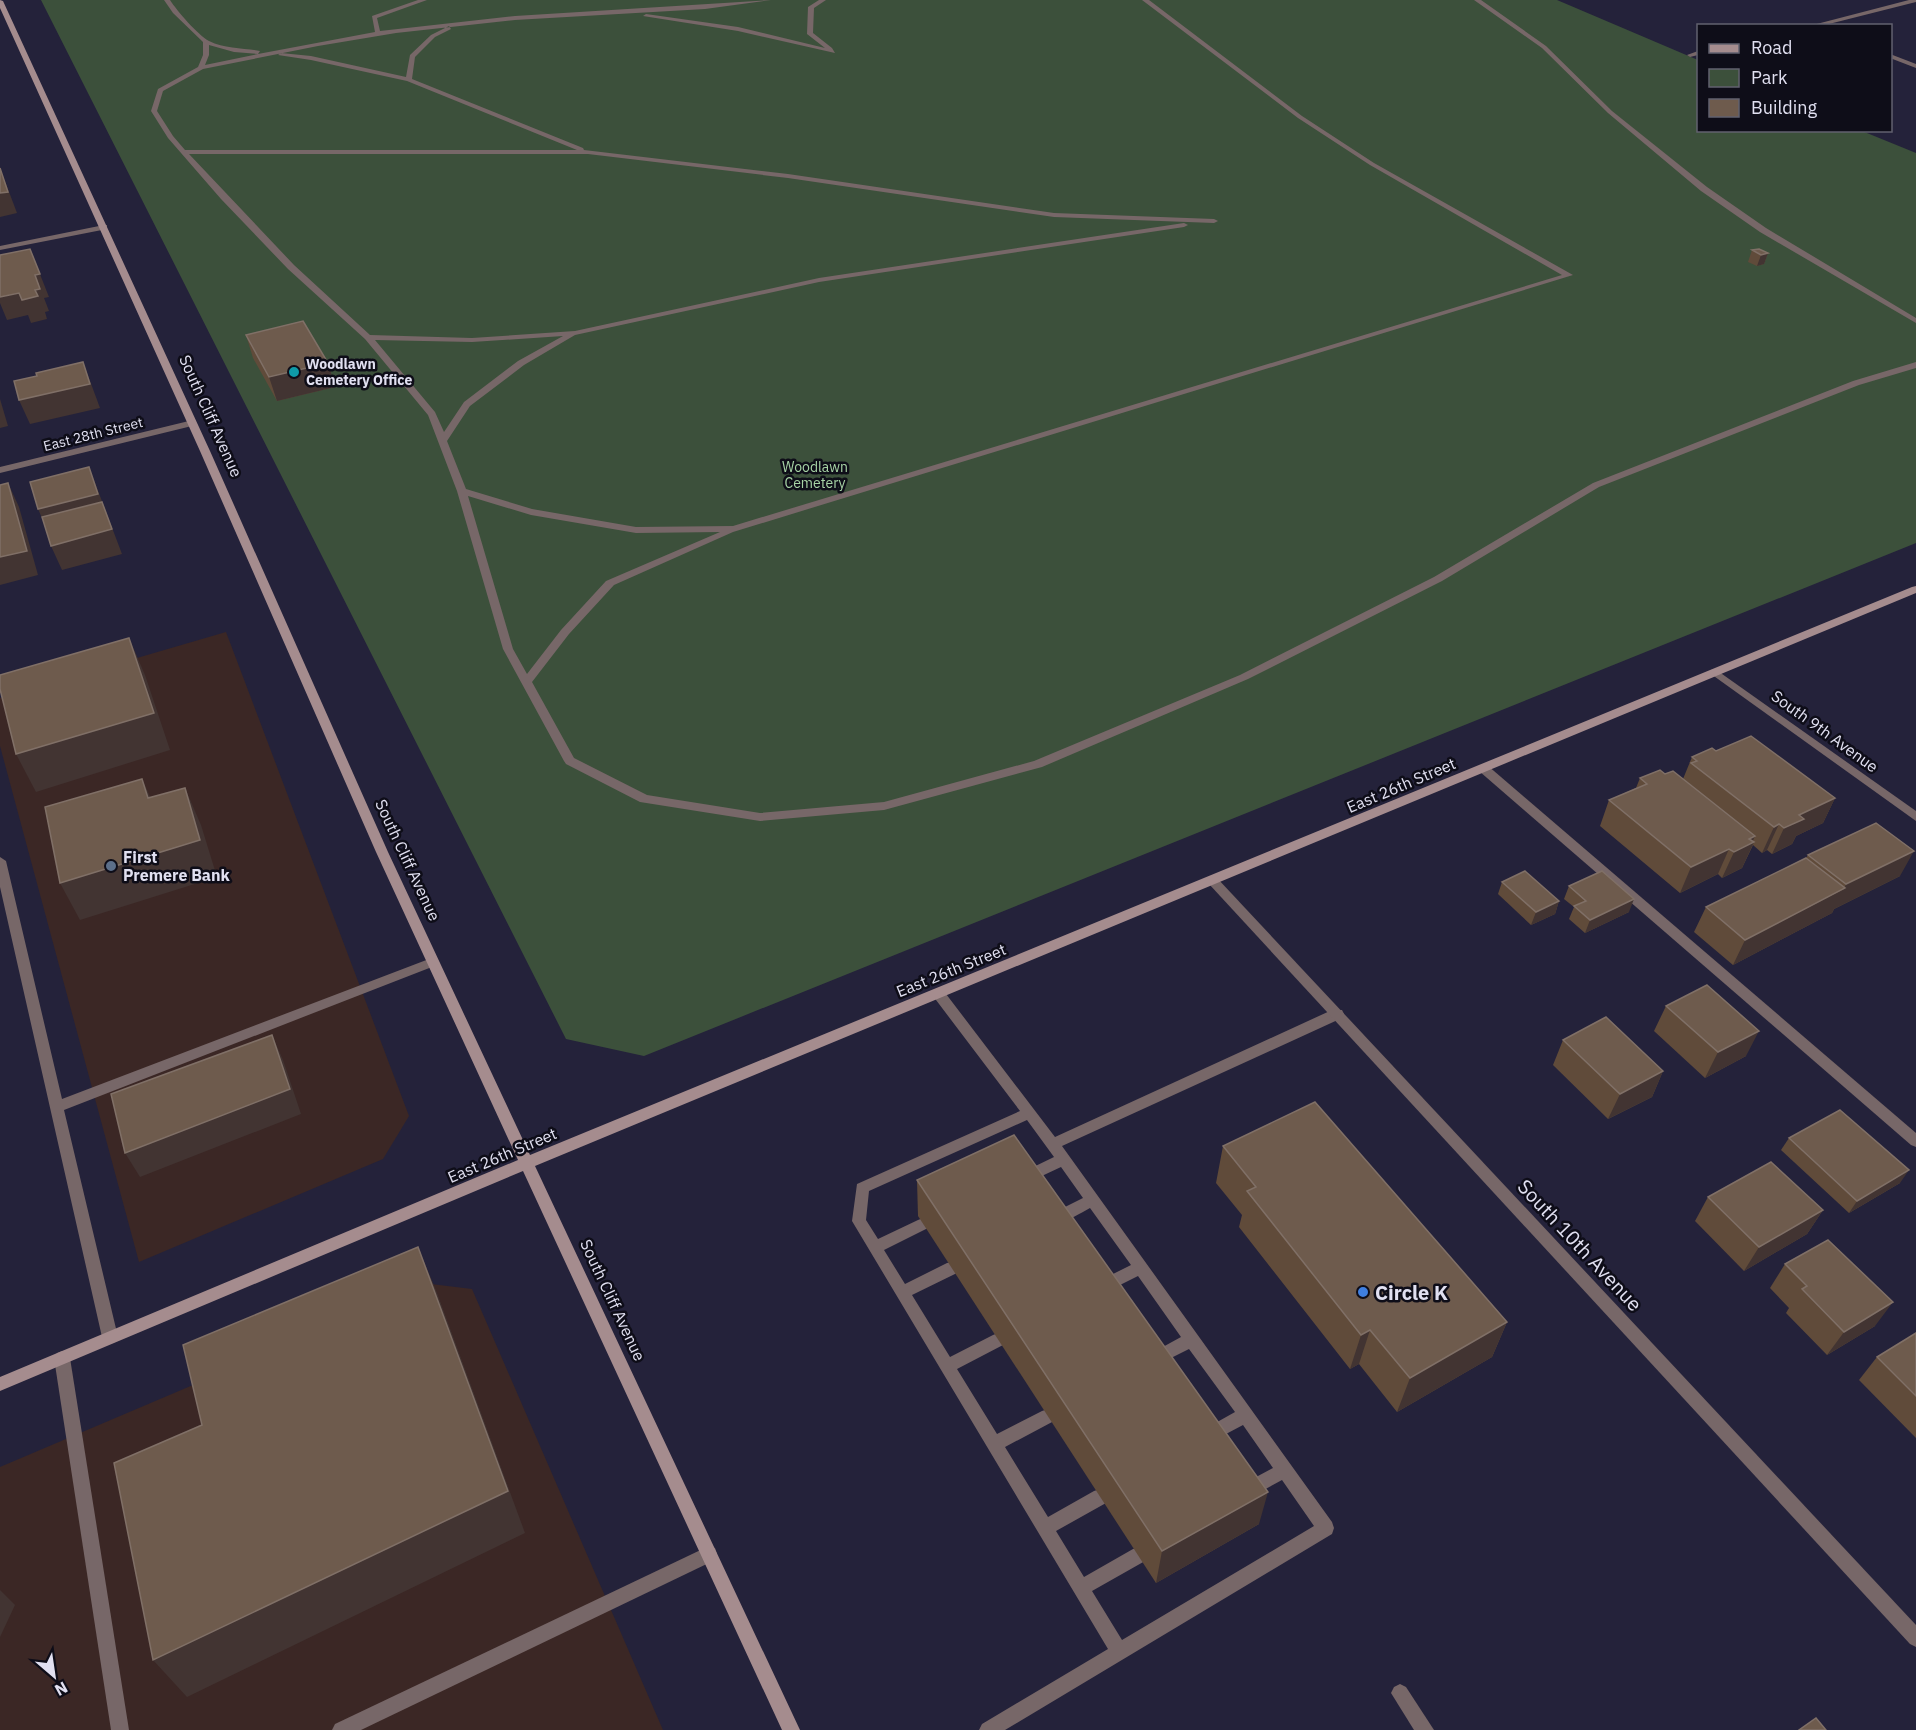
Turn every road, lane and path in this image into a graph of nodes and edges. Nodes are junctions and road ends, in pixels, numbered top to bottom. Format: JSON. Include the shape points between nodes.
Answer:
{"nodes":[{"id":1,"x":167,"y":0,"type":"edge"},
{"id":2,"x":424,"y":0,"type":"edge"},
{"id":3,"x":768,"y":0,"type":"edge"},
{"id":4,"x":823,"y":0,"type":"edge"},
{"id":5,"x":1145,"y":0,"type":"edge"},
{"id":6,"x":1477,"y":0,"type":"edge"},
{"id":7,"x":1916,"y":0,"type":"edge"},
{"id":8,"x":0,"y":1,"type":"edge"},
{"id":9,"x":621,"y":13,"type":"junction"},
{"id":10,"x":460,"y":23,"type":"junction"},
{"id":11,"x":1817,"y":24,"type":"edge"},
{"id":12,"x":378,"y":34,"type":"junction"},
{"id":13,"x":206,"y":42,"type":"junction"},
{"id":14,"x":269,"y":53,"type":"junction"},
{"id":15,"x":1697,"y":53,"type":"edge"},
{"id":16,"x":1690,"y":55,"type":"dead end"},
{"id":17,"x":1892,"y":57,"type":"edge"},
{"id":18,"x":1916,"y":66,"type":"edge"},
{"id":19,"x":201,"y":69,"type":"junction"},
{"id":20,"x":409,"y":80,"type":"junction"},
{"id":21,"x":184,"y":152,"type":"junction"},
{"id":22,"x":588,"y":152,"type":"junction"},
{"id":23,"x":104,"y":227,"type":"junction"},
{"id":24,"x":0,"y":248,"type":"edge"},
{"id":25,"x":1916,"y":321,"type":"edge"},
{"id":26,"x":575,"y":333,"type":"junction"},
{"id":27,"x":368,"y":337,"type":"junction"},
{"id":28,"x":1916,"y":365,"type":"edge"},
{"id":29,"x":193,"y":423,"type":"junction"},
{"id":30,"x":442,"y":441,"type":"junction"},
{"id":31,"x":0,"y":470,"type":"edge"},
{"id":32,"x":462,"y":491,"type":"junction"},
{"id":33,"x":734,"y":529,"type":"junction"},
{"id":34,"x":1916,"y":589,"type":"edge"},
{"id":35,"x":1715,"y":672,"type":"junction"},
{"id":36,"x":526,"y":682,"type":"junction"},
{"id":37,"x":1483,"y":768,"type":"junction"},
{"id":38,"x":1916,"y":817,"type":"edge"},
{"id":39,"x":0,"y":861,"type":"edge"},
{"id":40,"x":1213,"y":881,"type":"junction"},
{"id":41,"x":433,"y":962,"type":"junction"},
{"id":42,"x":939,"y":993,"type":"junction"},
{"id":43,"x":1337,"y":1014,"type":"junction"},
{"id":44,"x":56,"y":1107,"type":"junction"},
{"id":45,"x":1030,"y":1113,"type":"junction"},
{"id":46,"x":1916,"y":1141,"type":"edge"},
{"id":47,"x":1053,"y":1144,"type":"junction"},
{"id":48,"x":1064,"y":1159,"type":"junction"},
{"id":49,"x":526,"y":1163,"type":"junction"},
{"id":50,"x":1018,"y":1180,"type":"edge"},
{"id":51,"x":1093,"y":1200,"type":"junction"},
{"id":52,"x":1048,"y":1222,"type":"edge"},
{"id":53,"x":923,"y":1224,"type":"edge"},
{"id":54,"x":874,"y":1247,"type":"junction"},
{"id":55,"x":952,"y":1268,"type":"edge"},
{"id":56,"x":1140,"y":1268,"type":"junction"},
{"id":57,"x":1095,"y":1291,"type":"edge"},
{"id":58,"x":902,"y":1293,"type":"junction"},
{"id":59,"x":110,"y":1337,"type":"junction"},
{"id":60,"x":998,"y":1340,"type":"dead end"},
{"id":61,"x":1191,"y":1340,"type":"junction"},
{"id":62,"x":62,"y":1358,"type":"junction"},
{"id":63,"x":1146,"y":1364,"type":"edge"},
{"id":64,"x":946,"y":1366,"type":"junction"},
{"id":65,"x":0,"y":1384,"type":"edge"},
{"id":66,"x":1245,"y":1415,"type":"junction"},
{"id":67,"x":1048,"y":1416,"type":"dead end"},
{"id":68,"x":1200,"y":1440,"type":"edge"},
{"id":69,"x":994,"y":1444,"type":"junction"},
{"id":70,"x":1285,"y":1470,"type":"junction"},
{"id":71,"x":1240,"y":1496,"type":"edge"},
{"id":72,"x":1100,"y":1497,"type":"dead end"},
{"id":73,"x":1045,"y":1528,"type":"junction"},
{"id":74,"x":709,"y":1554,"type":"junction"},
{"id":75,"x":1139,"y":1555,"type":"dead end"},
{"id":76,"x":1081,"y":1588,"type":"junction"},
{"id":77,"x":1916,"y":1638,"type":"edge"},
{"id":78,"x":1119,"y":1652,"type":"junction"},
{"id":79,"x":1400,"y":1693,"type":"dead end"},
{"id":80,"x":120,"y":1730,"type":"edge"},
{"id":81,"x":341,"y":1730,"type":"edge"},
{"id":82,"x":791,"y":1730,"type":"edge"},
{"id":83,"x":988,"y":1730,"type":"edge"},
{"id":84,"x":1425,"y":1730,"type":"edge"}],
"edges":[{"from":1,"to":13,"type":"street"},
{"from":2,"to":12,"type":"street","via":[[374,17]]},
{"from":3,"to":9,"type":"street"},
{"from":4,"to":9,"type":"street","via":[[811,7],[810,34],[833,52],[738,29]]},
{"from":5,"to":33,"type":"street","via":[[1309,123],[1372,164],[1569,275]]},
{"from":6,"to":25,"type":"street","via":[[1544,47],[1610,112],[1704,189],[1763,230]]},
{"from":7,"to":11,"type":"street"},
{"from":8,"to":23,"type":"main road","name":"South Cliff Avenue"},
{"from":9,"to":10,"type":"street"},
{"from":10,"to":12,"type":"street"},
{"from":10,"to":20,"type":"street","via":[[433,36],[412,56]]},
{"from":12,"to":14,"type":"street"},
{"from":13,"to":14,"type":"street","via":[[234,50]]},
{"from":13,"to":19,"type":"street"},
{"from":14,"to":19,"type":"street"},
{"from":14,"to":20,"type":"street","via":[[311,58]]},
{"from":15,"to":16,"type":"street"},
{"from":17,"to":18,"type":"street"},
{"from":19,"to":21,"type":"street","via":[[160,90],[154,111]]},
{"from":20,"to":22,"type":"street"},
{"from":21,"to":22,"type":"street"},
{"from":21,"to":27,"type":"street","via":[[291,267]]},
{"from":22,"to":26,"type":"street","via":[[788,176],[1054,215],[1215,221],[819,280]]},
{"from":23,"to":24,"type":"street"},
{"from":23,"to":29,"type":"main road","name":"South Cliff Avenue"},
{"from":26,"to":27,"type":"street","via":[[472,340]]},
{"from":26,"to":30,"type":"street","via":[[521,363],[467,404]]},
{"from":27,"to":30,"type":"street","via":[[432,414]]},
{"from":28,"to":36,"type":"street","via":[[1856,383],[1596,485],[1438,579],[1233,681],[1038,764],[884,806],[760,817],[644,799],[570,761]]},
{"from":29,"to":31,"type":"street","name":"East 28th Street"},
{"from":29,"to":41,"type":"main road","name":"South Cliff Avenue"},
{"from":30,"to":32,"type":"street"},
{"from":32,"to":33,"type":"street","via":[[531,512],[636,530]]},
{"from":32,"to":36,"type":"street","via":[[508,649]]},
{"from":33,"to":36,"type":"street","via":[[610,583]]},
{"from":34,"to":35,"type":"main road","name":"East 26th Street"},
{"from":35,"to":37,"type":"main road","name":"East 26th Street"},
{"from":35,"to":38,"type":"street","name":"South 9th Avenue"},
{"from":37,"to":40,"type":"main road","name":"East 26th Street"},
{"from":37,"to":46,"type":"street"},
{"from":39,"to":44,"type":"street"},
{"from":40,"to":42,"type":"main road","name":"East 26th Street"},
{"from":40,"to":43,"type":"street","name":"South 10th Avenue"},
{"from":41,"to":44,"type":"street"},
{"from":41,"to":49,"type":"main road","name":"South Cliff Avenue"},
{"from":42,"to":45,"type":"street"},
{"from":42,"to":49,"type":"main road","name":"East 26th Street"},
{"from":43,"to":47,"type":"street"},
{"from":43,"to":77,"type":"street","name":"South 10th Avenue"},
{"from":44,"to":59,"type":"street"},
{"from":45,"to":47,"type":"street"},
{"from":45,"to":54,"type":"street","via":[[862,1188],[859,1221]]},
{"from":47,"to":48,"type":"street"},
{"from":48,"to":50,"type":"street"},
{"from":48,"to":51,"type":"street"},
{"from":49,"to":59,"type":"main road","name":"East 26th Street"},
{"from":49,"to":74,"type":"main road","name":"South Cliff Avenue"},
{"from":51,"to":52,"type":"street"},
{"from":51,"to":56,"type":"street"},
{"from":53,"to":54,"type":"street"},
{"from":54,"to":58,"type":"street"},
{"from":55,"to":58,"type":"street"},
{"from":56,"to":57,"type":"street"},
{"from":56,"to":61,"type":"street"},
{"from":58,"to":64,"type":"street"},
{"from":59,"to":62,"type":"main road","name":"East 26th Street"},
{"from":60,"to":64,"type":"street"},
{"from":61,"to":63,"type":"street"},
{"from":61,"to":66,"type":"street"},
{"from":62,"to":65,"type":"main road","name":"East 26th Street"},
{"from":62,"to":80,"type":"street"},
{"from":64,"to":69,"type":"street"},
{"from":66,"to":68,"type":"street"},
{"from":66,"to":70,"type":"street"},
{"from":67,"to":69,"type":"street"},
{"from":69,"to":73,"type":"street"},
{"from":70,"to":71,"type":"street"},
{"from":70,"to":78,"type":"street","via":[[1326,1528]]},
{"from":72,"to":73,"type":"street"},
{"from":73,"to":76,"type":"street"},
{"from":74,"to":81,"type":"street"},
{"from":74,"to":82,"type":"main road","name":"South Cliff Avenue"},
{"from":75,"to":76,"type":"street"},
{"from":76,"to":78,"type":"street"},
{"from":78,"to":83,"type":"street"},
{"from":79,"to":84,"type":"street"}]}
